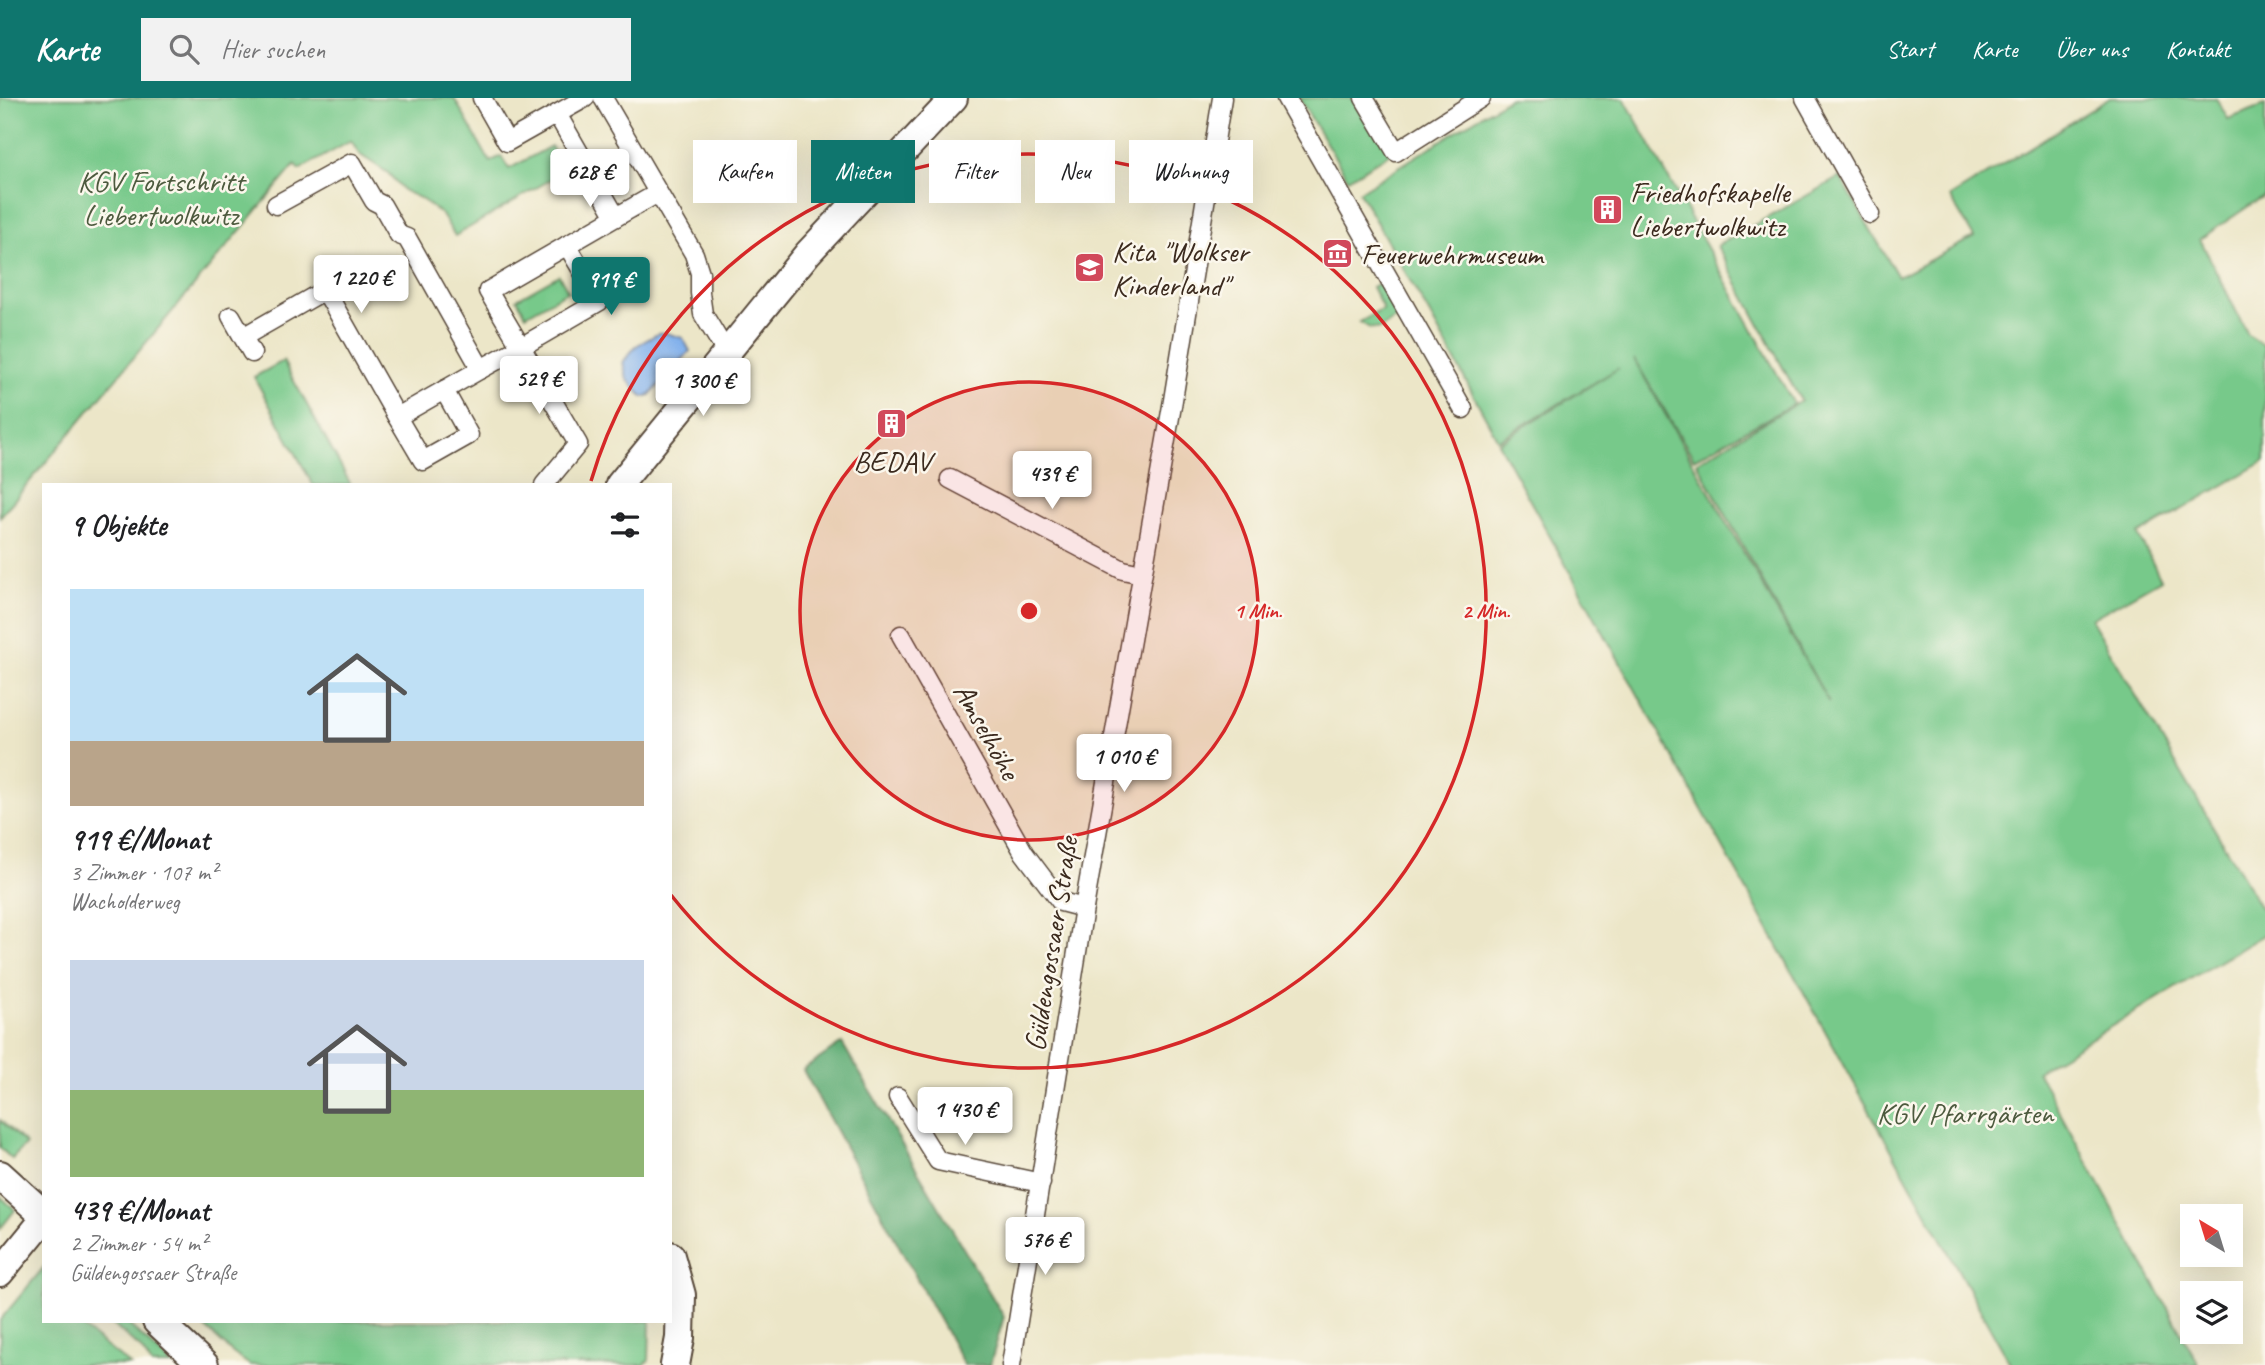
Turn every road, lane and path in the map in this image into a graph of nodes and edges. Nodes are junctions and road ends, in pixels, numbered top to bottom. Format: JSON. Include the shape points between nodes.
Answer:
{"nodes":[{"id":1,"x":482,"y":98,"type":"edge"},
{"id":2,"x":586,"y":98,"type":"edge"},
{"id":3,"x":603,"y":98,"type":"edge"},
{"id":4,"x":954,"y":98,"type":"edge"},
{"id":5,"x":1222,"y":98,"type":"edge"},
{"id":6,"x":1286,"y":98,"type":"edge"},
{"id":7,"x":1364,"y":98,"type":"edge"},
{"id":8,"x":1481,"y":98,"type":"edge"},
{"id":9,"x":1805,"y":98,"type":"edge"},
{"id":10,"x":557,"y":114,"type":"junction"},
{"id":11,"x":658,"y":193,"type":"junction"},
{"id":12,"x":276,"y":205,"type":"dead end"},
{"id":13,"x":1870,"y":214,"type":"dead end"},
{"id":14,"x":616,"y":217,"type":"junction"},
{"id":15,"x":567,"y":245,"type":"junction"},
{"id":16,"x":231,"y":316,"type":"dead end"},
{"id":17,"x":521,"y":347,"type":"junction"},
{"id":18,"x":726,"y":352,"type":"junction"},
{"id":19,"x":481,"y":369,"type":"junction"},
{"id":20,"x":444,"y":390,"type":"junction"},
{"id":21,"x":1463,"y":409,"type":"dead end"},
{"id":22,"x":397,"y":417,"type":"junction"},
{"id":23,"x":950,"y":479,"type":"dead end"},
{"id":24,"x":546,"y":483,"type":"edge"},
{"id":25,"x":621,"y":483,"type":"edge"},
{"id":26,"x":1142,"y":575,"type":"junction"},
{"id":27,"x":901,"y":635,"type":"dead end"},
{"id":28,"x":1084,"y":908,"type":"junction"},
{"id":29,"x":898,"y":1097,"type":"dead end"},
{"id":30,"x":0,"y":1175,"type":"edge"},
{"id":31,"x":1041,"y":1182,"type":"junction"},
{"id":32,"x":41,"y":1221,"type":"edge"},
{"id":33,"x":672,"y":1263,"type":"edge"},
{"id":34,"x":0,"y":1273,"type":"edge"},
{"id":35,"x":159,"y":1323,"type":"edge"},
{"id":36,"x":204,"y":1365,"type":"edge"},
{"id":37,"x":675,"y":1365,"type":"edge"},
{"id":38,"x":1011,"y":1365,"type":"edge"}],
"edges":[{"from":1,"to":10,"type":"street","via":[[507,142]]},
{"from":2,"to":10,"type":"street"},
{"from":3,"to":11,"type":"street"},
{"from":4,"to":18,"type":"main road","via":[[808,254]]},
{"from":5,"to":26,"type":"street","name":"Güldengossaer Straße"},
{"from":6,"to":21,"type":"street"},
{"from":7,"to":8,"type":"street","via":[[1396,152]]},
{"from":9,"to":13,"type":"street"},
{"from":10,"to":14,"type":"street"},
{"from":11,"to":14,"type":"street"},
{"from":11,"to":18,"type":"street","via":[[694,254],[704,314]]},
{"from":12,"to":19,"type":"street","via":[[352,163],[374,201],[407,239]]},
{"from":14,"to":15,"type":"street"},
{"from":15,"to":17,"type":"street","via":[[488,291]]},
{"from":15,"to":17,"type":"street","via":[[600,301]]},
{"from":16,"to":22,"type":"street","via":[[248,345],[325,290]]},
{"from":17,"to":19,"type":"street"},
{"from":17,"to":24,"type":"street","via":[[578,444]]},
{"from":18,"to":25,"type":"main road"},
{"from":19,"to":20,"type":"street"},
{"from":20,"to":22,"type":"street"},
{"from":20,"to":22,"type":"street","via":[[469,435],[423,461]]},
{"from":23,"to":26,"type":"street","via":[[1123,570]]},
{"from":26,"to":28,"type":"street","name":"Güldengossaer Straße"},
{"from":27,"to":28,"type":"street","name":"Amselhöhe","via":[[1024,853],[1061,902]]},
{"from":28,"to":31,"type":"street","name":"Güldengossaer Straße"},
{"from":29,"to":31,"type":"street","via":[[938,1161]]},
{"from":30,"to":32,"type":"main road"},
{"from":31,"to":38,"type":"street","name":"Güldengossaer Straße"},
{"from":32,"to":34,"type":"main road"},
{"from":33,"to":37,"type":"main road","via":[[681,1294]]},
{"from":35,"to":36,"type":"main road"}]}
